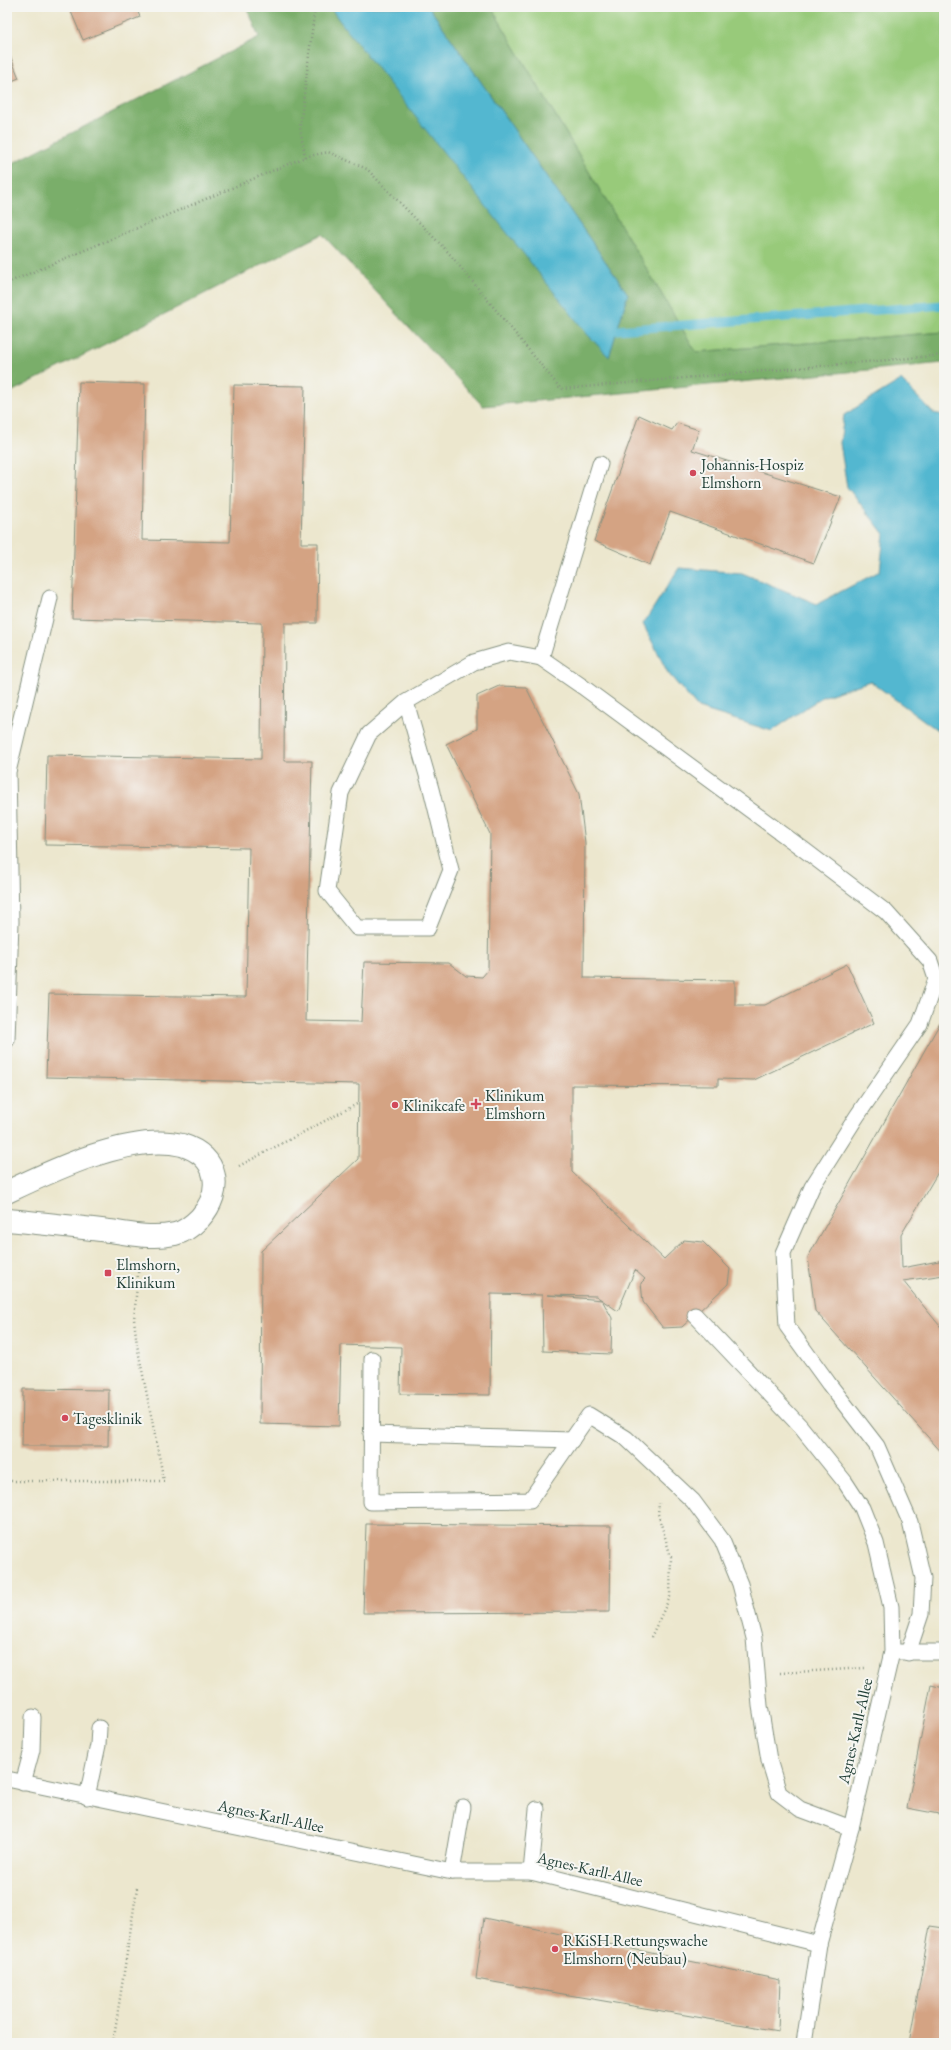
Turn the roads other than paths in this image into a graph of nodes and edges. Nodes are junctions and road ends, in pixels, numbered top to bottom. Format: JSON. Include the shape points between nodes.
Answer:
{"nodes":[{"id":1,"x":600,"y":464,"type":"dead end"},
{"id":2,"x":50,"y":598,"type":"dead end"},
{"id":3,"x":541,"y":658,"type":"junction"},
{"id":4,"x":406,"y":702,"type":"junction"},
{"id":5,"x":940,"y":973,"type":"edge"},
{"id":6,"x":7,"y":1040,"type":"edge"},
{"id":7,"x":7,"y":1192,"type":"edge"},
{"id":8,"x":7,"y":1220,"type":"edge"},
{"id":9,"x":695,"y":1315,"type":"dead end"},
{"id":10,"x":372,"y":1359,"type":"dead end"},
{"id":11,"x":371,"y":1434,"type":"junction"},
{"id":12,"x":572,"y":1440,"type":"junction"},
{"id":13,"x":892,"y":1652,"type":"junction"},
{"id":14,"x":944,"y":1652,"type":"edge"},
{"id":15,"x":908,"y":1653,"type":"junction"},
{"id":16,"x":33,"y":1717,"type":"dead end"},
{"id":17,"x":99,"y":1728,"type":"dead end"},
{"id":18,"x":7,"y":1779,"type":"edge"},
{"id":19,"x":23,"y":1783,"type":"junction"},
{"id":20,"x":87,"y":1797,"type":"junction"},
{"id":21,"x":463,"y":1807,"type":"dead end"},
{"id":22,"x":537,"y":1809,"type":"dead end"},
{"id":23,"x":851,"y":1828,"type":"junction"},
{"id":24,"x":452,"y":1872,"type":"junction"},
{"id":25,"x":531,"y":1872,"type":"junction"},
{"id":26,"x":819,"y":1944,"type":"junction"},
{"id":27,"x":804,"y":2043,"type":"edge"}],
"edges":[{"from":1,"to":3,"type":"lane"},
{"from":2,"to":6,"type":"lane","via":[[8,772],[11,922]]},
{"from":3,"to":4,"type":"lane","via":[[509,652],[474,662]]},
{"from":3,"to":5,"type":"lane","via":[[803,848],[886,912]]},
{"from":4,"to":4,"type":"lane","via":[[369,734],[341,793],[327,891],[357,928],[428,928],[451,870]]},
{"from":5,"to":15,"type":"lane","via":[[920,1024],[812,1187],[783,1253],[786,1326],[877,1446],[910,1522],[923,1578],[921,1614]]},
{"from":7,"to":8,"type":"street","via":[[62,1166],[139,1144],[181,1145],[198,1151],[208,1161],[215,1178],[214,1193],[208,1208],[192,1226],[177,1234],[151,1237]]},
{"from":9,"to":13,"type":"lane","name":"Agnes-Karll-Allee","via":[[800,1426],[845,1482],[862,1508],[885,1575],[891,1607]]},
{"from":10,"to":11,"type":"lane"},
{"from":11,"to":12,"type":"lane"},
{"from":11,"to":12,"type":"lane","via":[[371,1502],[530,1500]]},
{"from":12,"to":23,"type":"lane","via":[[589,1415],[626,1438],[693,1501],[722,1540],[740,1584],[754,1638],[769,1760],[779,1793],[800,1809]]},
{"from":13,"to":15,"type":"lane"},
{"from":13,"to":23,"type":"lane","name":"Agnes-Karll-Allee"},
{"from":14,"to":15,"type":"lane"},
{"from":16,"to":19,"type":"lane","via":[[32,1750]]},
{"from":17,"to":20,"type":"lane"},
{"from":18,"to":19,"type":"lane","name":"Agnes-Karll-Allee"},
{"from":19,"to":20,"type":"lane","name":"Agnes-Karll-Allee"},
{"from":20,"to":24,"type":"lane","name":"Agnes-Karll-Allee"},
{"from":21,"to":24,"type":"lane"},
{"from":22,"to":25,"type":"lane"},
{"from":23,"to":26,"type":"lane","name":"Agnes-Karll-Allee"},
{"from":24,"to":25,"type":"lane","name":"Agnes-Karll-Allee"},
{"from":25,"to":26,"type":"lane","name":"Agnes-Karll-Allee"},
{"from":26,"to":27,"type":"lane"}]}
